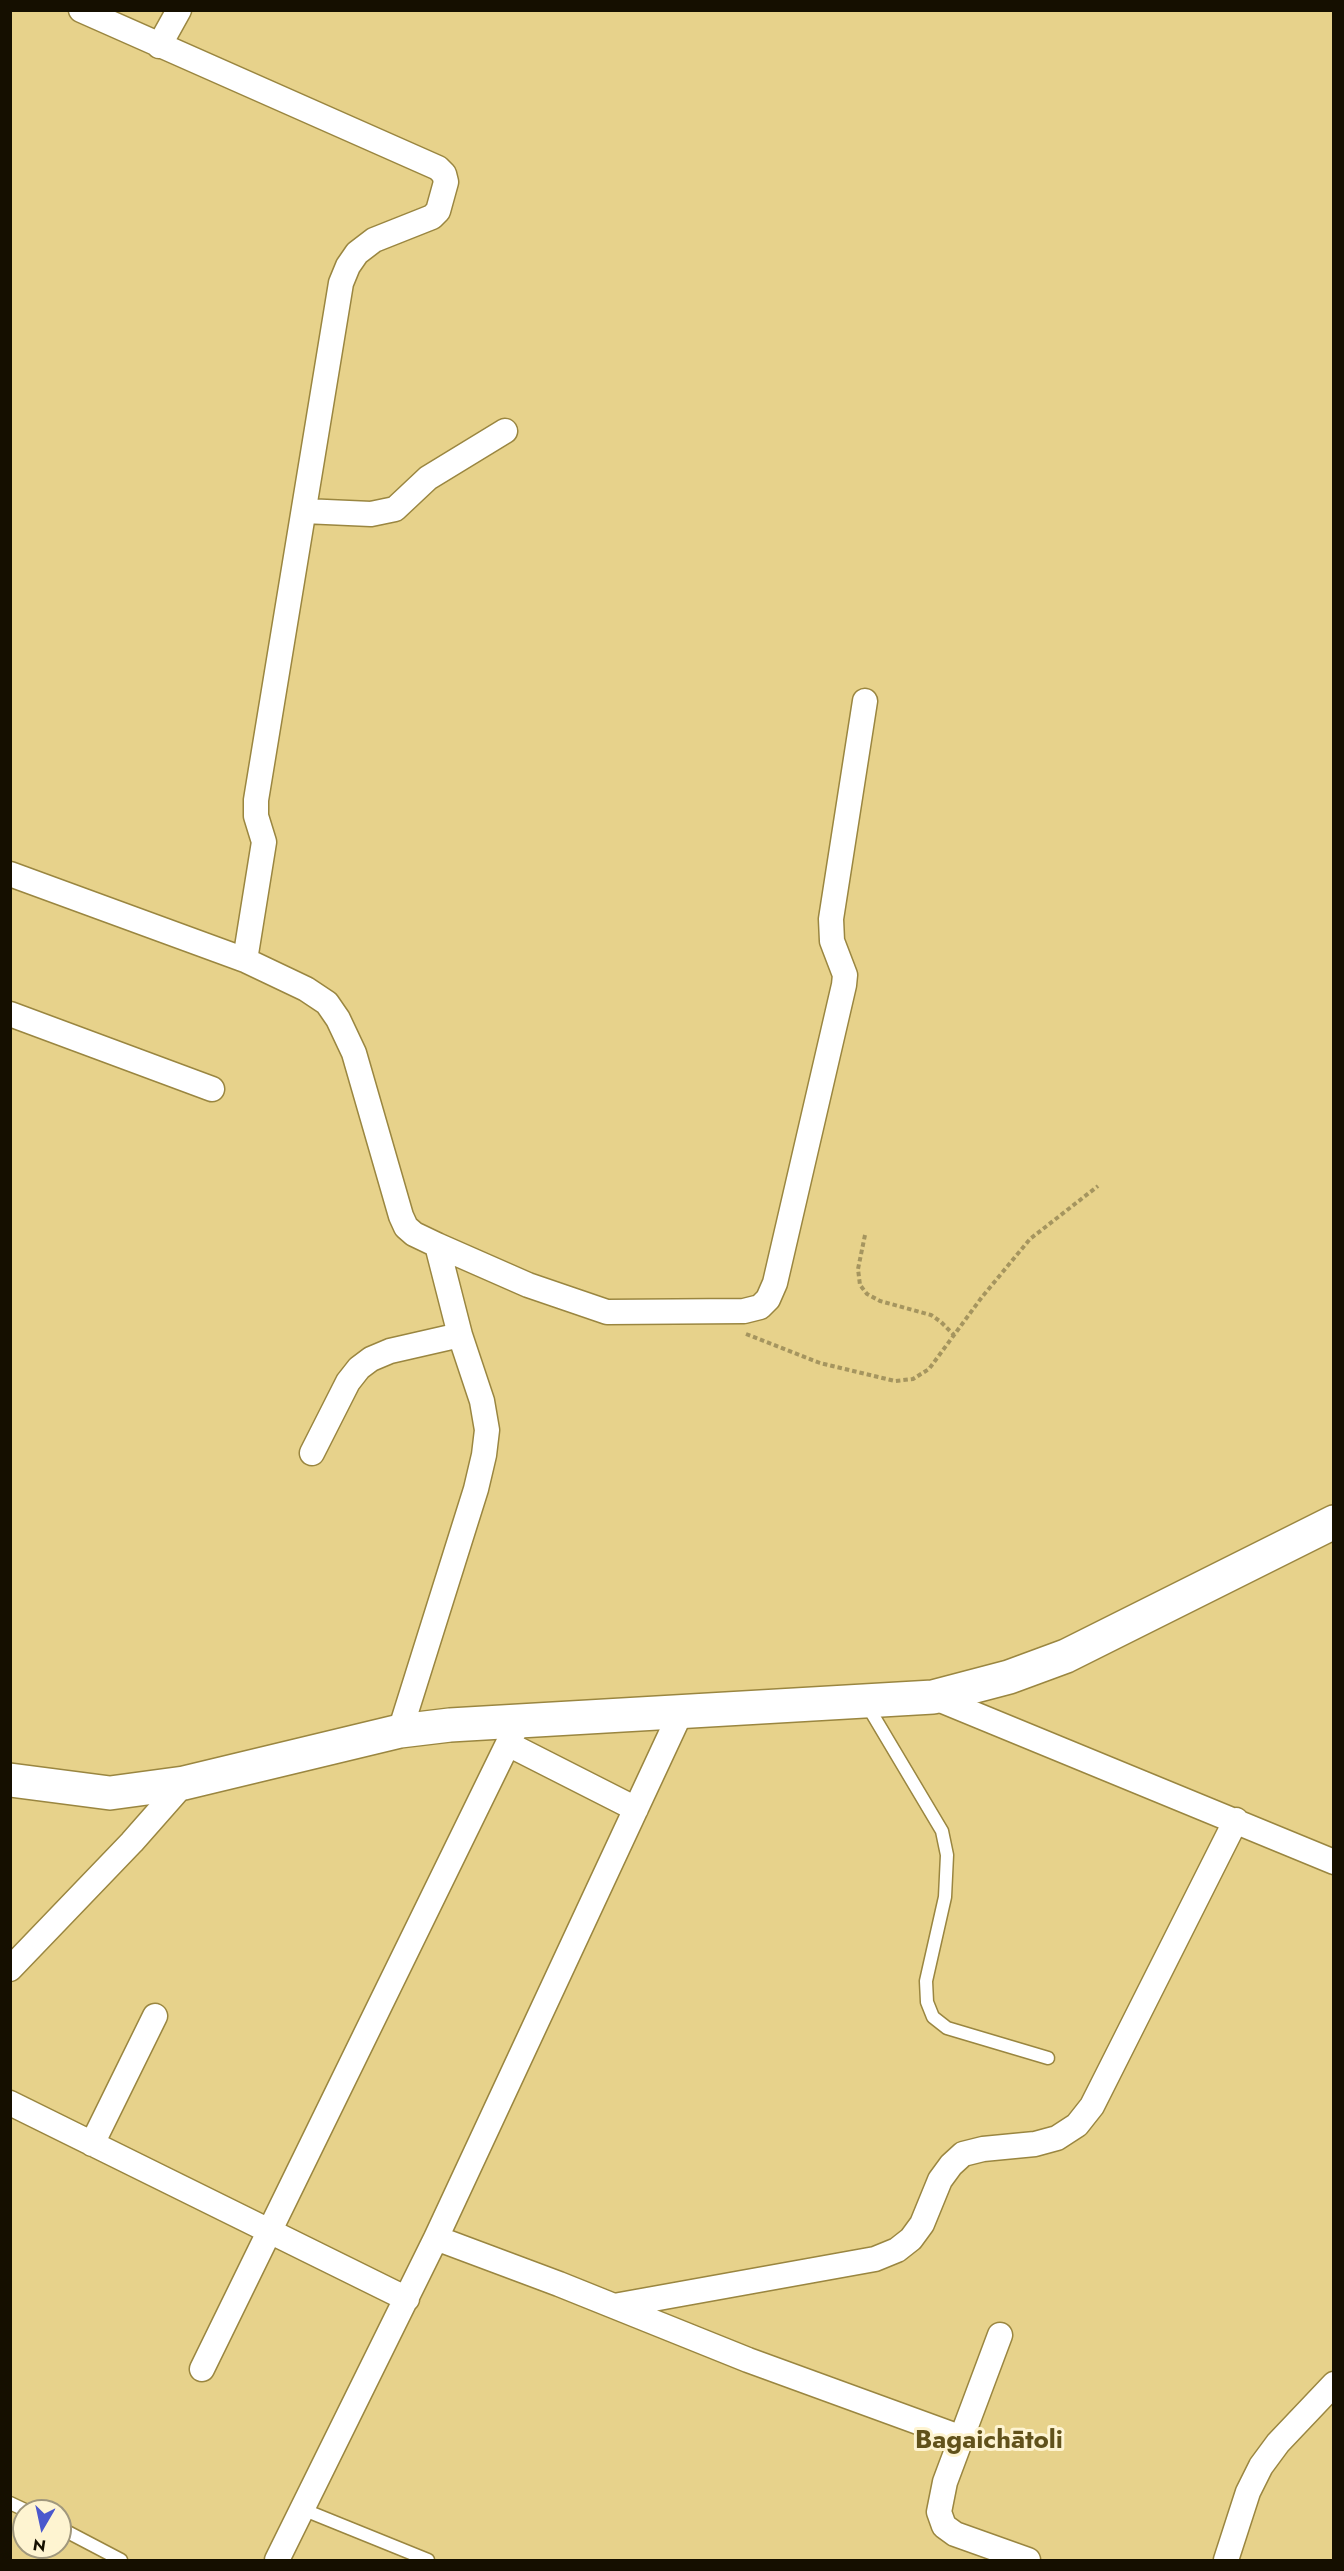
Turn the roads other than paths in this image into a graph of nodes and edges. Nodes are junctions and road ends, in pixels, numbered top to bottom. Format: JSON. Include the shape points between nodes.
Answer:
{"nodes":[{"id":1,"x":81,"y":10,"type":"edge"},
{"id":2,"x":179,"y":10,"type":"edge"},
{"id":3,"x":159,"y":46,"type":"junction"},
{"id":4,"x":505,"y":431,"type":"dead end"},
{"id":5,"x":304,"y":511,"type":"junction"},
{"id":6,"x":865,"y":701,"type":"dead end"},
{"id":7,"x":10,"y":874,"type":"edge"},
{"id":8,"x":245,"y":960,"type":"junction"},
{"id":9,"x":10,"y":1014,"type":"edge"},
{"id":10,"x":212,"y":1089,"type":"dead end"},
{"id":11,"x":438,"y":1245,"type":"junction"},
{"id":12,"x":460,"y":1335,"type":"junction"},
{"id":13,"x":312,"y":1453,"type":"dead end"},
{"id":14,"x":1334,"y":1522,"type":"edge"},
{"id":15,"x":933,"y":1697,"type":"junction"},
{"id":16,"x":865,"y":1701,"type":"junction"},
{"id":17,"x":681,"y":1712,"type":"junction"},
{"id":18,"x":400,"y":1731,"type":"junction"},
{"id":19,"x":513,"y":1733,"type":"junction"},
{"id":20,"x":10,"y":1780,"type":"edge"},
{"id":21,"x":184,"y":1783,"type":"junction"},
{"id":22,"x":636,"y":1809,"type":"junction"},
{"id":23,"x":1236,"y":1820,"type":"junction"},
{"id":24,"x":1334,"y":1862,"type":"edge"},
{"id":25,"x":10,"y":1969,"type":"edge"},
{"id":26,"x":155,"y":2016,"type":"dead end"},
{"id":27,"x":1048,"y":2058,"type":"dead end"},
{"id":28,"x":10,"y":2103,"type":"edge"},
{"id":29,"x":93,"y":2144,"type":"junction"},
{"id":30,"x":267,"y":2232,"type":"junction"},
{"id":31,"x":436,"y":2238,"type":"junction"},
{"id":32,"x":407,"y":2299,"type":"junction"},
{"id":33,"x":614,"y":2306,"type":"junction"},
{"id":34,"x":1000,"y":2335,"type":"dead end"},
{"id":35,"x":202,"y":2369,"type":"dead end"},
{"id":36,"x":1334,"y":2384,"type":"edge"},
{"id":37,"x":962,"y":2438,"type":"junction"},
{"id":38,"x":302,"y":2509,"type":"junction"},
{"id":39,"x":72,"y":2534,"type":"edge"},
{"id":40,"x":121,"y":2560,"type":"edge"},
{"id":41,"x":277,"y":2560,"type":"edge"},
{"id":42,"x":428,"y":2560,"type":"edge"},
{"id":43,"x":1028,"y":2560,"type":"edge"},
{"id":44,"x":1226,"y":2560,"type":"edge"}],
"edges":[{"from":1,"to":3,"type":"street"},
{"from":2,"to":3,"type":"street"},
{"from":3,"to":5,"type":"street","via":[[438,168],[444,174],[446,182],[438,211],[432,218],[374,240],[357,253],[341,283]]},
{"from":4,"to":5,"type":"street","via":[[428,478],[395,509],[371,514]]},
{"from":5,"to":8,"type":"street","via":[[256,800],[264,842]]},
{"from":6,"to":11,"type":"street","via":[[830,930],[843,965],[844,985],[776,1283],[768,1299],[760,1307],[744,1311],[607,1312],[528,1285]]},
{"from":7,"to":8,"type":"street"},
{"from":8,"to":11,"type":"street","via":[[306,989],[327,1003],[338,1019],[354,1053],[401,1216],[414,1234]]},
{"from":9,"to":10,"type":"street"},
{"from":11,"to":12,"type":"street"},
{"from":12,"to":13,"type":"street","via":[[390,1351],[359,1368]]},
{"from":12,"to":18,"type":"street","via":[[482,1401],[487,1430],[484,1455]]},
{"from":14,"to":15,"type":"street","via":[[1066,1656],[1009,1677]]},
{"from":15,"to":16,"type":"street"},
{"from":15,"to":23,"type":"street"},
{"from":16,"to":17,"type":"street"},
{"from":16,"to":27,"type":"lane","via":[[942,1831],[945,1843],[945,1897],[926,1982],[933,2017],[947,2028]]},
{"from":17,"to":19,"type":"street"},
{"from":17,"to":22,"type":"street"},
{"from":18,"to":19,"type":"street","via":[[450,1725]]},
{"from":18,"to":21,"type":"street"},
{"from":19,"to":22,"type":"street"},
{"from":19,"to":30,"type":"street"},
{"from":20,"to":21,"type":"street","via":[[110,1793]]},
{"from":21,"to":25,"type":"street"},
{"from":22,"to":31,"type":"street"},
{"from":23,"to":24,"type":"street"},
{"from":23,"to":33,"type":"street","via":[[1092,2106],[1077,2126],[1057,2138],[1035,2144],[963,2154],[940,2180],[922,2224],[911,2239],[875,2259]]},
{"from":26,"to":29,"type":"street"},
{"from":28,"to":29,"type":"street"},
{"from":29,"to":30,"type":"street"},
{"from":30,"to":32,"type":"street"},
{"from":30,"to":35,"type":"street"},
{"from":31,"to":32,"type":"street"},
{"from":31,"to":33,"type":"street"},
{"from":32,"to":38,"type":"street"},
{"from":33,"to":37,"type":"street"},
{"from":34,"to":37,"type":"street"},
{"from":36,"to":44,"type":"street","via":[[1261,2466],[1248,2492]]},
{"from":37,"to":43,"type":"street","via":[[941,2498],[939,2512],[944,2526],[955,2534]]},
{"from":38,"to":41,"type":"street"},
{"from":38,"to":42,"type":"lane"},
{"from":39,"to":40,"type":"lane"}]}
